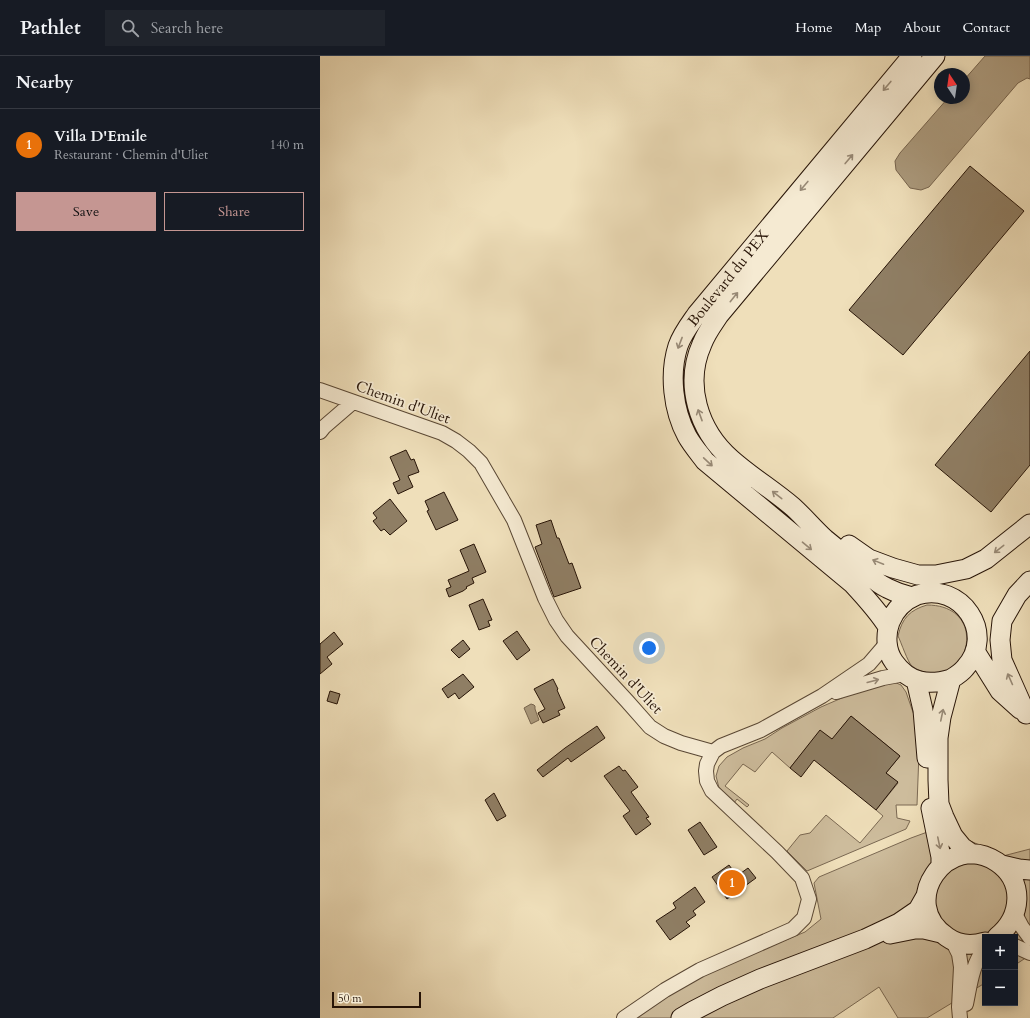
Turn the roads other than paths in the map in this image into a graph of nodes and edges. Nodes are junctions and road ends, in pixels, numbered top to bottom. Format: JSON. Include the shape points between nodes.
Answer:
{"nodes":[{"id":1,"x":912,"y":56,"type":"edge"},
{"id":2,"x":935,"y":56,"type":"edge"},
{"id":3,"x":320,"y":390,"type":"edge"},
{"id":4,"x":352,"y":402,"type":"junction"},
{"id":5,"x":320,"y":432,"type":"edge"},
{"id":6,"x":792,"y":507,"type":"junction"},
{"id":7,"x":1030,"y":524,"type":"edge"},
{"id":8,"x":1030,"y":581,"type":"edge"},
{"id":9,"x":912,"y":597,"type":"junction"},
{"id":10,"x":887,"y":635,"type":"junction"},
{"id":11,"x":975,"y":651,"type":"junction"},
{"id":12,"x":910,"y":677,"type":"junction"},
{"id":13,"x":950,"y":679,"type":"junction"},
{"id":14,"x":822,"y":696,"type":"junction"},
{"id":15,"x":1028,"y":716,"type":"edge"},
{"id":16,"x":713,"y":752,"type":"junction"},
{"id":17,"x":972,"y":854,"type":"junction"},
{"id":18,"x":941,"y":865,"type":"junction"},
{"id":19,"x":1002,"y":865,"type":"junction"},
{"id":20,"x":1030,"y":870,"type":"edge"},
{"id":21,"x":1030,"y":888,"type":"edge"},
{"id":22,"x":926,"y":896,"type":"junction"},
{"id":23,"x":1016,"y":910,"type":"junction"},
{"id":24,"x":1000,"y":934,"type":"edge"},
{"id":25,"x":946,"y":937,"type":"junction"},
{"id":26,"x":1030,"y":938,"type":"edge"},
{"id":27,"x":865,"y":939,"type":"junction"},
{"id":28,"x":982,"y":943,"type":"edge"},
{"id":29,"x":1018,"y":947,"type":"edge"},
{"id":30,"x":982,"y":952,"type":"edge"},
{"id":31,"x":1030,"y":953,"type":"edge"},
{"id":32,"x":624,"y":1018,"type":"edge"},
{"id":33,"x":681,"y":1018,"type":"edge"},
{"id":34,"x":961,"y":1018,"type":"edge"}],
"edges":[{"from":1,"to":10,"type":"main road","name":"Boulevard du PEX","one_way":true,"via":[[696,314],[678,346],[674,382],[674,399],[679,418],[694,447],[721,474],[853,584],[882,618]]},
{"from":6,"to":2,"type":"main road","name":"Boulevard du PEX","one_way":true,"via":[[730,458],[715,442],[700,417],[695,398],[696,360],[719,315]]},
{"from":3,"to":4,"type":"street","name":"Chemin d'Uliet"},
{"from":4,"to":5,"type":"street"},
{"from":4,"to":16,"type":"street","name":"Chemin d'Uliet","via":[[442,433],[469,451],[481,463],[514,520],[556,620],[567,636],[650,727],[681,743]]},
{"from":7,"to":6,"type":"main road","one_way":true,"via":[[986,559],[966,569],[936,575],[918,575],[869,559]]},
{"from":6,"to":9,"type":"main road","name":"Boulevard du PEX","via":[[826,540],[885,587]]},
{"from":15,"to":8,"type":"main road","one_way":true,"via":[[1002,660],[1000,640],[1002,621],[1017,595]]},
{"from":9,"to":10,"type":"main road","via":[[904,602],[891,618]]},
{"from":9,"to":11,"type":"main road","via":[[934,593],[955,599],[964,606],[975,624]]},
{"from":10,"to":12,"type":"main road","via":[[889,652],[893,660],[898,668]]},
{"from":10,"to":14,"type":"street","via":[[869,664]]},
{"from":11,"to":13,"type":"main road","via":[[966,668]]},
{"from":11,"to":15,"type":"main road","via":[[1000,691]]},
{"from":12,"to":13,"type":"main road","via":[[927,683]]},
{"from":14,"to":12,"type":"street","one_way":true,"via":[[883,678]]},
{"from":12,"to":18,"type":"main road","one_way":true,"via":[[923,710],[930,802],[942,857]]},
{"from":17,"to":13,"type":"main road","one_way":true,"via":[[953,836],[940,804],[938,738]]},
{"from":14,"to":16,"type":"street","via":[[761,730],[721,746]]},
{"from":16,"to":32,"type":"street","via":[[706,771],[712,791],[802,878],[809,899],[804,918],[793,929],[700,970]]},
{"from":17,"to":18,"type":"main road","via":[[961,855]]},
{"from":17,"to":19,"type":"main road","via":[[983,855]]},
{"from":18,"to":22,"type":"main road","via":[[933,874]]},
{"from":19,"to":20,"type":"main road"},
{"from":19,"to":23,"type":"main road","via":[[1014,883],[1017,894]]},
{"from":21,"to":23,"type":"main road"},
{"from":22,"to":25,"type":"main road","via":[[927,910],[932,922]]},
{"from":22,"to":27,"type":"main road","via":[[918,910],[910,916]]},
{"from":23,"to":24,"type":"main road","via":[[1007,928]]},
{"from":23,"to":26,"type":"street"},
{"from":25,"to":27,"type":"main road","via":[[924,929],[915,929]]},
{"from":25,"to":28,"type":"main road","via":[[965,944]]},
{"from":25,"to":34,"type":"street","via":[[959,954]]},
{"from":27,"to":33,"type":"main road","via":[[760,979]]},
{"from":29,"to":31,"type":"street"},
{"from":30,"to":34,"type":"street","via":[[974,968]]}]}
